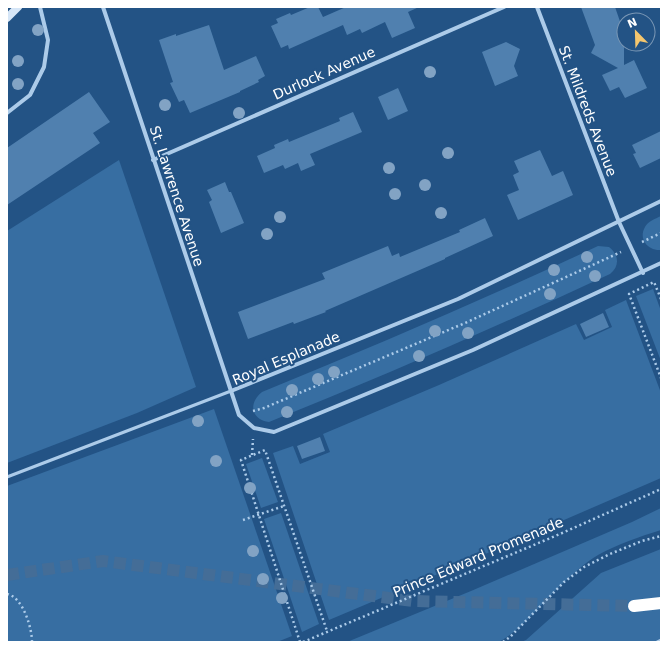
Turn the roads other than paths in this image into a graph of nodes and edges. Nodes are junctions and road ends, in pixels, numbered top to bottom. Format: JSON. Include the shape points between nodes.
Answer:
{"nodes":[{"id":1,"x":18,"y":7,"type":"edge"},
{"id":2,"x":40,"y":7,"type":"edge"},
{"id":3,"x":103,"y":7,"type":"edge"},
{"id":4,"x":504,"y":7,"type":"edge"},
{"id":5,"x":537,"y":7,"type":"edge"},
{"id":6,"x":7,"y":18,"type":"edge"},
{"id":7,"x":7,"y":113,"type":"edge"},
{"id":8,"x":153,"y":160,"type":"junction"},
{"id":9,"x":661,"y":201,"type":"edge"},
{"id":10,"x":619,"y":222,"type":"junction"},
{"id":11,"x":661,"y":264,"type":"edge"},
{"id":12,"x":643,"y":273,"type":"junction"},
{"id":13,"x":231,"y":391,"type":"junction"},
{"id":14,"x":7,"y":477,"type":"edge"},
{"id":15,"x":661,"y":603,"type":"edge"},
{"id":16,"x":634,"y":606,"type":"tunnel mouth"},
{"id":17,"x":661,"y":640,"type":"edge"},
{"id":18,"x":658,"y":642,"type":"edge"}],
"edges":[{"from":1,"to":6,"type":"street"},
{"from":2,"to":7,"type":"street","via":[[48,40],[44,67],[30,95]]},
{"from":3,"to":8,"type":"street","name":"St. Lawrence Avenue"},
{"from":4,"to":8,"type":"street","name":"Durlock Avenue"},
{"from":5,"to":10,"type":"street","name":"St. Mildreds Avenue"},
{"from":8,"to":13,"type":"street","name":"St. Lawrence Avenue"},
{"from":9,"to":10,"type":"street","name":"Royal Esplanade"},
{"from":10,"to":12,"type":"street"},
{"from":10,"to":13,"type":"street","name":"Royal Esplanade","via":[[458,300]]},
{"from":11,"to":12,"type":"street"},
{"from":12,"to":13,"type":"street","name":"Royal Esplanade","via":[[473,350],[274,432],[254,428],[239,415]]},
{"from":13,"to":14,"type":"lane"},
{"from":15,"to":16,"type":"highway"},
{"from":17,"to":18,"type":"lane"}]}
